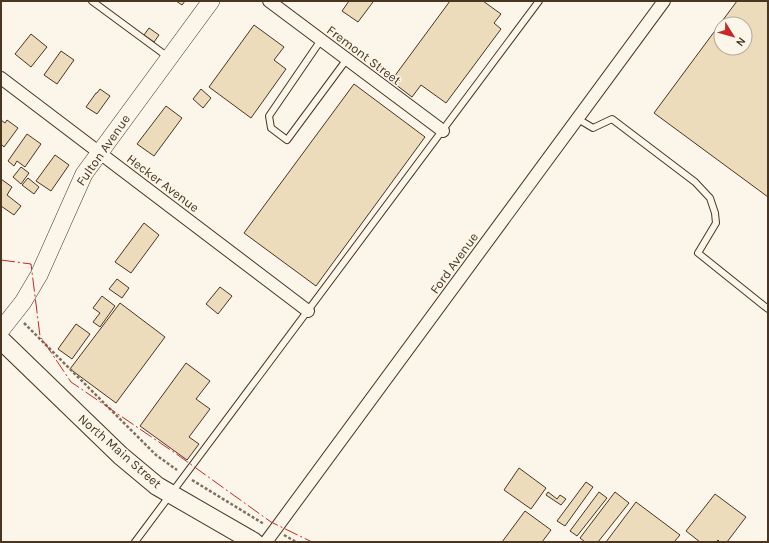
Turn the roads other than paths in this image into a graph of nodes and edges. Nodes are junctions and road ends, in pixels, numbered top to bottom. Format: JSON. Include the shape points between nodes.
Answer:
{"nodes":[{"id":1,"x":92,"y":1,"type":"edge"},
{"id":2,"x":211,"y":1,"type":"edge"},
{"id":3,"x":269,"y":1,"type":"edge"},
{"id":4,"x":539,"y":1,"type":"edge"},
{"id":5,"x":664,"y":1,"type":"edge"},
{"id":6,"x":321,"y":40,"type":"junction"},
{"id":7,"x":169,"y":58,"type":"junction"},
{"id":8,"x":347,"y":59,"type":"junction"},
{"id":9,"x":1,"y":78,"type":"edge"},
{"id":10,"x":578,"y":119,"type":"junction"},
{"id":11,"x":443,"y":131,"type":"junction"},
{"id":12,"x":100,"y":153,"type":"junction"},
{"id":13,"x":768,"y":309,"type":"edge"},
{"id":14,"x":308,"y":311,"type":"junction"},
{"id":15,"x":1,"y":330,"type":"edge"},
{"id":16,"x":1,"y":340,"type":"edge"},
{"id":17,"x":170,"y":494,"type":"junction"},
{"id":18,"x":135,"y":542,"type":"edge"},
{"id":19,"x":254,"y":542,"type":"edge"},
{"id":20,"x":266,"y":542,"type":"edge"}],
"edges":[{"from":1,"to":7,"type":"lane"},
{"from":2,"to":7,"type":"street","name":"Fulton Avenue"},
{"from":3,"to":6,"type":"street","name":"Fremont Street"},
{"from":4,"to":11,"type":"lane"},
{"from":5,"to":10,"type":"street","name":"Ford Avenue"},
{"from":6,"to":8,"type":"street","name":"Fremont Street"},
{"from":6,"to":8,"type":"lane","via":[[269,116],[271,128],[287,140]]},
{"from":7,"to":12,"type":"street","name":"Fulton Avenue"},
{"from":8,"to":11,"type":"street","name":"Fremont Street"},
{"from":9,"to":12,"type":"street","name":"Hecker Avenue"},
{"from":10,"to":13,"type":"lane","via":[[593,128],[612,119],[695,182],[710,198],[716,223],[698,253]]},
{"from":10,"to":20,"type":"street","name":"Ford Avenue"},
{"from":11,"to":14,"type":"lane"},
{"from":12,"to":14,"type":"street","name":"Hecker Avenue"},
{"from":12,"to":15,"type":"street","name":"Fulton Avenue","via":[[84,174],[73,195],[39,275],[24,302]]},
{"from":14,"to":17,"type":"lane"},
{"from":16,"to":17,"type":"main road","name":"North Main Street","via":[[121,456]]},
{"from":17,"to":18,"type":"lane"},
{"from":17,"to":19,"type":"main road","name":"North Main Street"}]}
